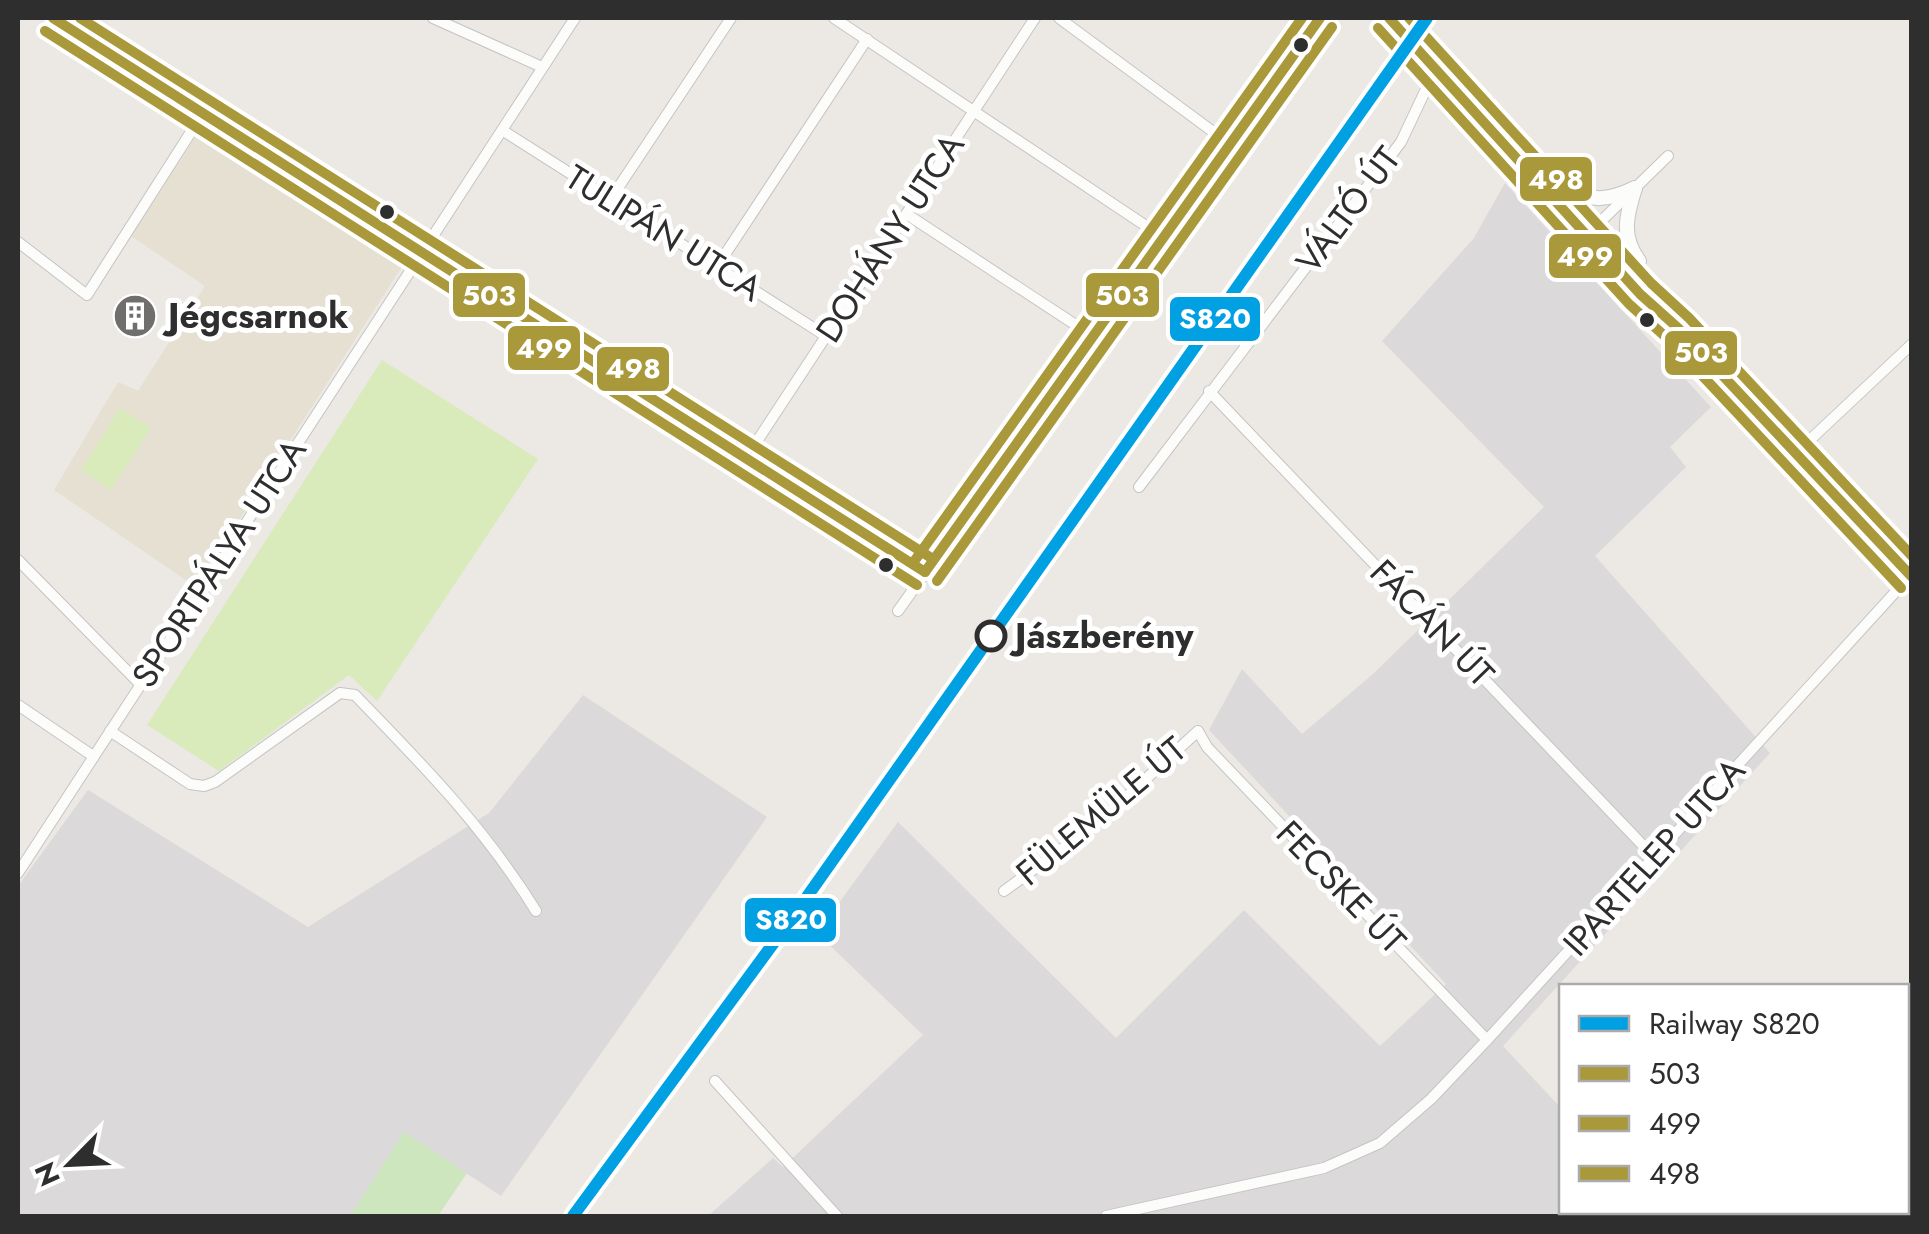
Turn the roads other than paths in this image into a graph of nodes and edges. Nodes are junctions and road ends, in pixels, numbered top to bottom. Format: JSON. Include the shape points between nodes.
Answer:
{"nodes":[{"id":1,"x":53,"y":18,"type":"edge"},
{"id":2,"x":433,"y":18,"type":"edge"},
{"id":3,"x":574,"y":18,"type":"edge"},
{"id":4,"x":731,"y":18,"type":"edge"},
{"id":5,"x":834,"y":18,"type":"edge"},
{"id":6,"x":1035,"y":18,"type":"edge"},
{"id":7,"x":1059,"y":18,"type":"edge"},
{"id":8,"x":1320,"y":18,"type":"edge"},
{"id":9,"x":1389,"y":18,"type":"edge"},
{"id":10,"x":1408,"y":18,"type":"edge"},
{"id":11,"x":867,"y":40,"type":"junction"},
{"id":12,"x":542,"y":67,"type":"junction"},
{"id":13,"x":1436,"y":68,"type":"junction"},
{"id":14,"x":974,"y":109,"type":"junction"},
{"id":15,"x":203,"y":113,"type":"junction"},
{"id":16,"x":502,"y":130,"type":"junction"},
{"id":17,"x":1231,"y":144,"type":"junction"},
{"id":18,"x":1668,"y":156,"type":"dead end"},
{"id":19,"x":1547,"y":169,"type":"junction"},
{"id":20,"x":1635,"y":188,"type":"junction"},
{"id":21,"x":610,"y":200,"type":"junction"},
{"id":22,"x":908,"y":215,"type":"junction"},
{"id":23,"x":1590,"y":231,"type":"junction"},
{"id":24,"x":1164,"y":238,"type":"junction"},
{"id":25,"x":18,"y":242,"type":"edge"},
{"id":26,"x":422,"y":253,"type":"junction"},
{"id":27,"x":718,"y":265,"type":"junction"},
{"id":28,"x":1660,"y":290,"type":"junction"},
{"id":29,"x":826,"y":336,"type":"junction"},
{"id":30,"x":1094,"y":336,"type":"junction"},
{"id":31,"x":1912,"y":344,"type":"edge"},
{"id":32,"x":1209,"y":391,"type":"junction"},
{"id":33,"x":1758,"y":412,"type":"junction"},
{"id":34,"x":1796,"y":453,"type":"junction"},
{"id":35,"x":746,"y":458,"type":"junction"},
{"id":36,"x":1138,"y":488,"type":"dead end"},
{"id":37,"x":18,"y":560,"type":"edge"},
{"id":38,"x":925,"y":572,"type":"junction"},
{"id":39,"x":1911,"y":577,"type":"edge"},
{"id":40,"x":898,"y":612,"type":"dead end"},
{"id":41,"x":139,"y":684,"type":"junction"},
{"id":42,"x":18,"y":705,"type":"edge"},
{"id":43,"x":1198,"y":730,"type":"joint"},
{"id":44,"x":110,"y":731,"type":"junction"},
{"id":45,"x":93,"y":756,"type":"junction"},
{"id":46,"x":1654,"y":857,"type":"junction"},
{"id":47,"x":18,"y":873,"type":"edge"},
{"id":48,"x":1004,"y":891,"type":"dead end"},
{"id":49,"x":536,"y":911,"type":"dead end"},
{"id":50,"x":1487,"y":1040,"type":"junction"},
{"id":51,"x":714,"y":1081,"type":"dead end"},
{"id":52,"x":837,"y":1216,"type":"edge"},
{"id":53,"x":1106,"y":1216,"type":"edge"}],
"edges":[{"from":1,"to":15,"type":"street"},
{"from":2,"to":12,"type":"street"},
{"from":3,"to":12,"type":"street","name":"SPORTPÁLYA UTCA"},
{"from":4,"to":21,"type":"street"},
{"from":5,"to":11,"type":"street"},
{"from":6,"to":14,"type":"street","name":"DOHÁNY UTCA"},
{"from":7,"to":17,"type":"street"},
{"from":8,"to":17,"type":"street"},
{"from":9,"to":13,"type":"street"},
{"from":10,"to":19,"type":"street"},
{"from":11,"to":14,"type":"street"},
{"from":11,"to":27,"type":"street"},
{"from":12,"to":16,"type":"street","name":"SPORTPÁLYA UTCA"},
{"from":13,"to":23,"type":"street"},
{"from":13,"to":32,"type":"street","name":"VÁLTÓ ÚT","via":[[1401,142]]},
{"from":14,"to":22,"type":"street","name":"DOHÁNY UTCA"},
{"from":14,"to":24,"type":"street"},
{"from":15,"to":25,"type":"street","via":[[87,295]]},
{"from":15,"to":26,"type":"street"},
{"from":16,"to":21,"type":"street","name":"TULIPÁN UTCA"},
{"from":16,"to":26,"type":"street","name":"SPORTPÁLYA UTCA"},
{"from":17,"to":24,"type":"street"},
{"from":18,"to":20,"type":"street"},
{"from":19,"to":20,"type":"street","via":[[1577,194],[1596,200]]},
{"from":19,"to":23,"type":"street"},
{"from":20,"to":23,"type":"street"},
{"from":20,"to":28,"type":"street","via":[[1625,231],[1630,250]]},
{"from":21,"to":27,"type":"street","name":"TULIPÁN UTCA"},
{"from":22,"to":29,"type":"street","name":"DOHÁNY UTCA"},
{"from":22,"to":30,"type":"street"},
{"from":23,"to":28,"type":"street"},
{"from":23,"to":33,"type":"street"},
{"from":24,"to":30,"type":"street"},
{"from":26,"to":35,"type":"street"},
{"from":26,"to":41,"type":"street","name":"SPORTPÁLYA UTCA"},
{"from":27,"to":29,"type":"street","name":"TULIPÁN UTCA"},
{"from":28,"to":33,"type":"street"},
{"from":29,"to":35,"type":"street","name":"DOHÁNY UTCA"},
{"from":30,"to":38,"type":"street"},
{"from":31,"to":34,"type":"street"},
{"from":32,"to":36,"type":"street","name":"VÁLTÓ ÚT"},
{"from":32,"to":46,"type":"street","name":"FÁCÁN ÚT"},
{"from":33,"to":34,"type":"street"},
{"from":34,"to":39,"type":"street"},
{"from":35,"to":38,"type":"street"},
{"from":37,"to":41,"type":"street"},
{"from":38,"to":40,"type":"street"},
{"from":39,"to":46,"type":"street","name":"IPARTELEP UTCA"},
{"from":41,"to":44,"type":"street","name":"SPORTPÁLYA UTCA"},
{"from":42,"to":45,"type":"street"},
{"from":43,"to":48,"type":"street","name":"FÜLEMÜLE ÚT","via":[[1100,821]]},
{"from":43,"to":50,"type":"street","name":"FECSKE ÚT","via":[[1207,747]]},
{"from":44,"to":45,"type":"street","name":"SPORTPÁLYA UTCA"},
{"from":44,"to":49,"type":"street","via":[[190,784],[204,786],[340,693],[355,695],[449,793]]},
{"from":45,"to":47,"type":"street","name":"SPORTPÁLYA UTCA"},
{"from":46,"to":50,"type":"street","name":"IPARTELEP UTCA"},
{"from":50,"to":53,"type":"street","name":"IPARTELEP UTCA","via":[[1380,1142],[1324,1168]]},
{"from":51,"to":52,"type":"street"}]}
